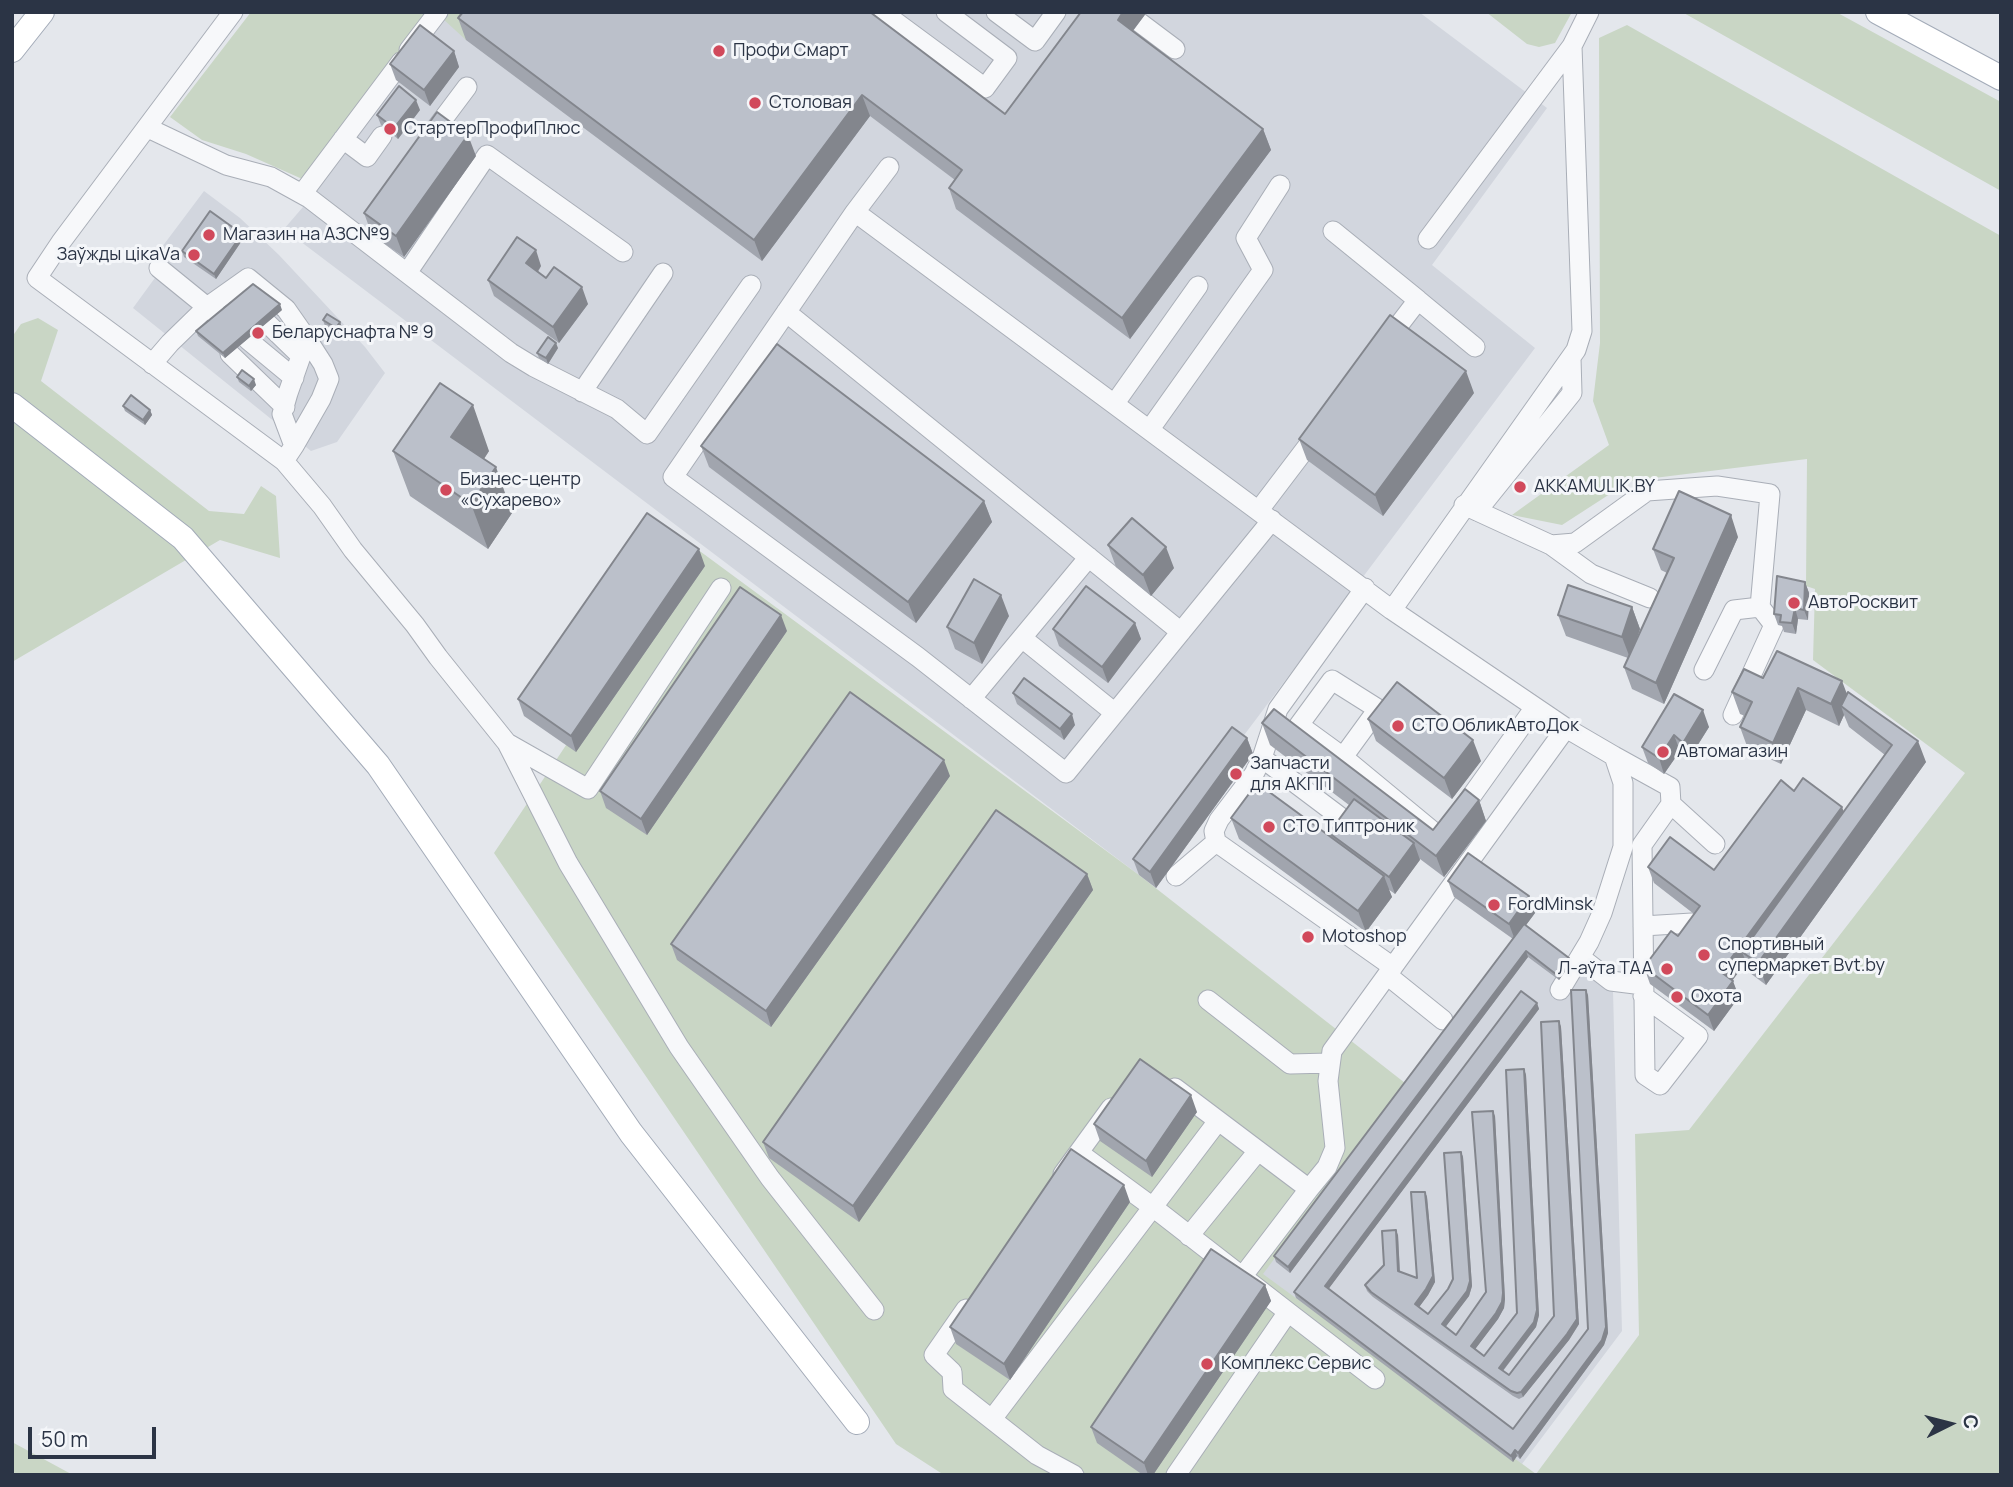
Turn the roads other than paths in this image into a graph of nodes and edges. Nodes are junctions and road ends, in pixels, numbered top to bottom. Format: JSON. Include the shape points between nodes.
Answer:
{"nodes":[{"id":1,"x":41,"y":12,"type":"edge"},
{"id":2,"x":233,"y":12,"type":"edge"},
{"id":3,"x":438,"y":12,"type":"edge"},
{"id":4,"x":882,"y":12,"type":"edge"},
{"id":5,"x":946,"y":12,"type":"edge"},
{"id":6,"x":996,"y":12,"type":"edge"},
{"id":7,"x":1056,"y":12,"type":"edge"},
{"id":8,"x":1589,"y":12,"type":"edge"},
{"id":9,"x":1878,"y":12,"type":"edge"},
{"id":10,"x":1139,"y":22,"type":"dead end"},
{"id":11,"x":1572,"y":46,"type":"junction"},
{"id":12,"x":1175,"y":49,"type":"dead end"},
{"id":13,"x":12,"y":50,"type":"edge"},
{"id":14,"x":2001,"y":78,"type":"edge"},
{"id":15,"x":467,"y":87,"type":"dead end"},
{"id":16,"x":442,"y":121,"type":"junction"},
{"id":17,"x":148,"y":128,"type":"junction"},
{"id":18,"x":382,"y":136,"type":"dead end"},
{"id":19,"x":343,"y":139,"type":"junction"},
{"id":20,"x":419,"y":152,"type":"edge"},
{"id":21,"x":487,"y":155,"type":"junction"},
{"id":22,"x":889,"y":167,"type":"dead end"},
{"id":23,"x":1280,"y":185,"type":"dead end"},
{"id":24,"x":302,"y":194,"type":"junction"},
{"id":25,"x":855,"y":212,"type":"junction"},
{"id":26,"x":1333,"y":231,"type":"dead end"},
{"id":27,"x":1429,"y":239,"type":"dead end"},
{"id":28,"x":623,"y":252,"type":"dead end"},
{"id":29,"x":159,"y":268,"type":"dead end"},
{"id":30,"x":407,"y":273,"type":"junction"},
{"id":31,"x":663,"y":273,"type":"dead end"},
{"id":32,"x":751,"y":285,"type":"dead end"},
{"id":33,"x":1198,"y":286,"type":"dead end"},
{"id":34,"x":1418,"y":300,"type":"junction"},
{"id":35,"x":215,"y":312,"type":"junction"},
{"id":36,"x":786,"y":312,"type":"junction"},
{"id":37,"x":253,"y":335,"type":"junction"},
{"id":38,"x":1475,"y":347,"type":"dead end"},
{"id":39,"x":1376,"y":355,"type":"edge"},
{"id":40,"x":152,"y":364,"type":"junction"},
{"id":41,"x":297,"y":369,"type":"junction"},
{"id":42,"x":582,"y":392,"type":"junction"},
{"id":43,"x":1115,"y":403,"type":"junction"},
{"id":44,"x":12,"y":405,"type":"edge"},
{"id":45,"x":1326,"y":421,"type":"edge"},
{"id":46,"x":1150,"y":429,"type":"junction"},
{"id":47,"x":289,"y":454,"type":"junction"},
{"id":48,"x":1470,"y":508,"type":"junction"},
{"id":49,"x":1266,"y":515,"type":"junction"},
{"id":50,"x":1552,"y":545,"type":"junction"},
{"id":51,"x":1089,"y":557,"type":"junction"},
{"id":52,"x":721,"y":588,"type":"dead end"},
{"id":53,"x":1365,"y":588,"type":"junction"},
{"id":54,"x":1650,"y":598,"type":"dead end"},
{"id":55,"x":1760,"y":607,"type":"junction"},
{"id":56,"x":1392,"y":610,"type":"junction"},
{"id":57,"x":1181,"y":632,"type":"junction"},
{"id":58,"x":1022,"y":638,"type":"junction"},
{"id":59,"x":1704,"y":670,"type":"dead end"},
{"id":60,"x":971,"y":699,"type":"junction"},
{"id":61,"x":1535,"y":707,"type":"junction"},
{"id":62,"x":1115,"y":713,"type":"junction"},
{"id":63,"x":1733,"y":715,"type":"dead end"},
{"id":64,"x":1566,"y":728,"type":"junction"},
{"id":65,"x":507,"y":743,"type":"junction"},
{"id":66,"x":1614,"y":756,"type":"junction"},
{"id":67,"x":1343,"y":757,"type":"dead end"},
{"id":68,"x":1262,"y":758,"type":"junction"},
{"id":69,"x":1671,"y":803,"type":"junction"},
{"id":70,"x":1343,"y":819,"type":"edge"},
{"id":71,"x":1216,"y":842,"type":"junction"},
{"id":72,"x":1715,"y":844,"type":"dead end"},
{"id":73,"x":1176,"y":876,"type":"dead end"},
{"id":74,"x":1692,"y":923,"type":"edge"},
{"id":75,"x":1643,"y":926,"type":"junction"},
{"id":76,"x":1580,"y":957,"type":"junction"},
{"id":77,"x":1390,"y":971,"type":"junction"},
{"id":78,"x":1560,"y":990,"type":"dead end"},
{"id":79,"x":1208,"y":1000,"type":"dead end"},
{"id":80,"x":1443,"y":1020,"type":"dead end"},
{"id":81,"x":1330,"y":1063,"type":"junction"},
{"id":82,"x":1164,"y":1081,"type":"edge"},
{"id":83,"x":1119,"y":1098,"type":"edge"},
{"id":84,"x":1218,"y":1121,"type":"junction"},
{"id":85,"x":1258,"y":1151,"type":"junction"},
{"id":86,"x":1079,"y":1153,"type":"junction"},
{"id":87,"x":1055,"y":1186,"type":"edge"},
{"id":88,"x":1309,"y":1189,"type":"junction"},
{"id":89,"x":1154,"y":1208,"type":"junction"},
{"id":90,"x":1189,"y":1236,"type":"junction"},
{"id":91,"x":1242,"y":1277,"type":"junction"},
{"id":92,"x":974,"y":1298,"type":"edge"},
{"id":93,"x":874,"y":1310,"type":"dead end"},
{"id":94,"x":1288,"y":1312,"type":"junction"},
{"id":95,"x":1374,"y":1379,"type":"dead end"},
{"id":96,"x":992,"y":1419,"type":"junction"},
{"id":97,"x":857,"y":1422,"type":"dead end"},
{"id":98,"x":1074,"y":1475,"type":"edge"},
{"id":99,"x":1176,"y":1475,"type":"edge"}],
"edges":[{"from":1,"to":13,"type":"main road"},
{"from":2,"to":17,"type":"lane"},
{"from":3,"to":19,"type":"lane","via":[[404,64]]},
{"from":4,"to":5,"type":"lane","via":[[985,88],[1007,58]]},
{"from":6,"to":7,"type":"lane","via":[[1035,41]]},
{"from":8,"to":11,"type":"lane"},
{"from":9,"to":14,"type":"main road"},
{"from":10,"to":12,"type":"lane"},
{"from":11,"to":27,"type":"lane"},
{"from":11,"to":48,"type":"lane","via":[[1582,331],[1571,358]]},
{"from":15,"to":16,"type":"lane"},
{"from":16,"to":20,"type":"lane"},
{"from":16,"to":21,"type":"lane"},
{"from":17,"to":24,"type":"lane"},
{"from":17,"to":40,"type":"lane","via":[[37,278]]},
{"from":18,"to":19,"type":"lane","via":[[367,157]]},
{"from":19,"to":24,"type":"lane"},
{"from":21,"to":28,"type":"lane"},
{"from":21,"to":30,"type":"lane"},
{"from":22,"to":25,"type":"lane"},
{"from":23,"to":46,"type":"lane","via":[[1246,239],[1262,270]]},
{"from":24,"to":30,"type":"lane","via":[[360,229]]},
{"from":25,"to":36,"type":"lane"},
{"from":25,"to":43,"type":"lane"},
{"from":26,"to":34,"type":"lane"},
{"from":29,"to":35,"type":"lane"},
{"from":30,"to":42,"type":"lane","via":[[511,353]]},
{"from":31,"to":42,"type":"lane"},
{"from":32,"to":42,"type":"lane","via":[[647,434],[617,410]]},
{"from":33,"to":43,"type":"lane"},
{"from":34,"to":38,"type":"lane"},
{"from":34,"to":39,"type":"lane"},
{"from":35,"to":40,"type":"lane","via":[[170,343]]},
{"from":35,"to":41,"type":"lane","via":[[248,278],[286,309]]},
{"from":36,"to":51,"type":"lane"},
{"from":36,"to":60,"type":"lane","via":[[673,477]]},
{"from":37,"to":41,"type":"lane"},
{"from":37,"to":41,"type":"lane"},
{"from":37,"to":41,"type":"lane"},
{"from":40,"to":47,"type":"lane"},
{"from":41,"to":47,"type":"lane","via":[[282,414]]},
{"from":41,"to":47,"type":"lane","via":[[323,364],[329,379]]},
{"from":43,"to":46,"type":"lane"},
{"from":44,"to":97,"type":"main road","via":[[183,538],[378,765],[631,1133]]},
{"from":45,"to":49,"type":"lane"},
{"from":46,"to":49,"type":"lane"},
{"from":47,"to":65,"type":"lane","via":[[353,550]]},
{"from":48,"to":50,"type":"lane"},
{"from":48,"to":56,"type":"lane"},
{"from":49,"to":53,"type":"lane"},
{"from":49,"to":57,"type":"lane"},
{"from":50,"to":54,"type":"lane","via":[[1591,574]]},
{"from":50,"to":55,"type":"lane","via":[[1575,543],[1647,491],[1717,486],[1770,494]]},
{"from":51,"to":57,"type":"lane"},
{"from":51,"to":58,"type":"lane"},
{"from":52,"to":65,"type":"lane","via":[[588,789]]},
{"from":53,"to":56,"type":"lane"},
{"from":53,"to":68,"type":"lane","via":[[1278,709]]},
{"from":55,"to":59,"type":"lane","via":[[1734,610]]},
{"from":55,"to":63,"type":"lane","via":[[1774,625]]},
{"from":56,"to":61,"type":"lane"},
{"from":57,"to":62,"type":"lane"},
{"from":58,"to":60,"type":"lane"},
{"from":58,"to":62,"type":"lane"},
{"from":60,"to":62,"type":"lane","via":[[1066,773]]},
{"from":61,"to":64,"type":"lane"},
{"from":61,"to":67,"type":"lane","via":[[1442,838]]},
{"from":64,"to":66,"type":"lane"},
{"from":64,"to":77,"type":"lane"},
{"from":65,"to":93,"type":"lane","via":[[568,863],[680,1047],[769,1178]]},
{"from":66,"to":69,"type":"lane","via":[[1670,787]]},
{"from":66,"to":76,"type":"lane","via":[[1623,783],[1623,847],[1602,913]]},
{"from":68,"to":70,"type":"lane"},
{"from":68,"to":71,"type":"lane","via":[[1219,820]]},
{"from":69,"to":72,"type":"lane"},
{"from":69,"to":75,"type":"lane","via":[[1642,845]]},
{"from":71,"to":73,"type":"lane"},
{"from":71,"to":77,"type":"lane"},
{"from":74,"to":75,"type":"lane"},
{"from":75,"to":76,"type":"lane","via":[[1643,991],[1611,981]]},
{"from":76,"to":78,"type":"lane"},
{"from":77,"to":80,"type":"lane"},
{"from":77,"to":81,"type":"lane","via":[[1332,1051]]},
{"from":79,"to":81,"type":"lane","via":[[1290,1064]]},
{"from":81,"to":88,"type":"lane","via":[[1335,1148]]},
{"from":82,"to":84,"type":"lane"},
{"from":83,"to":86,"type":"lane"},
{"from":84,"to":85,"type":"lane"},
{"from":84,"to":89,"type":"lane"},
{"from":85,"to":88,"type":"lane"},
{"from":85,"to":90,"type":"lane"},
{"from":86,"to":87,"type":"lane"},
{"from":86,"to":89,"type":"lane"},
{"from":88,"to":91,"type":"lane"},
{"from":89,"to":90,"type":"lane"},
{"from":89,"to":96,"type":"lane"},
{"from":90,"to":91,"type":"lane"},
{"from":91,"to":94,"type":"lane"},
{"from":92,"to":96,"type":"lane","via":[[934,1354],[952,1372],[953,1389]]},
{"from":94,"to":95,"type":"lane"},
{"from":94,"to":99,"type":"lane"},
{"from":96,"to":98,"type":"lane","via":[[1038,1455]]}]}
